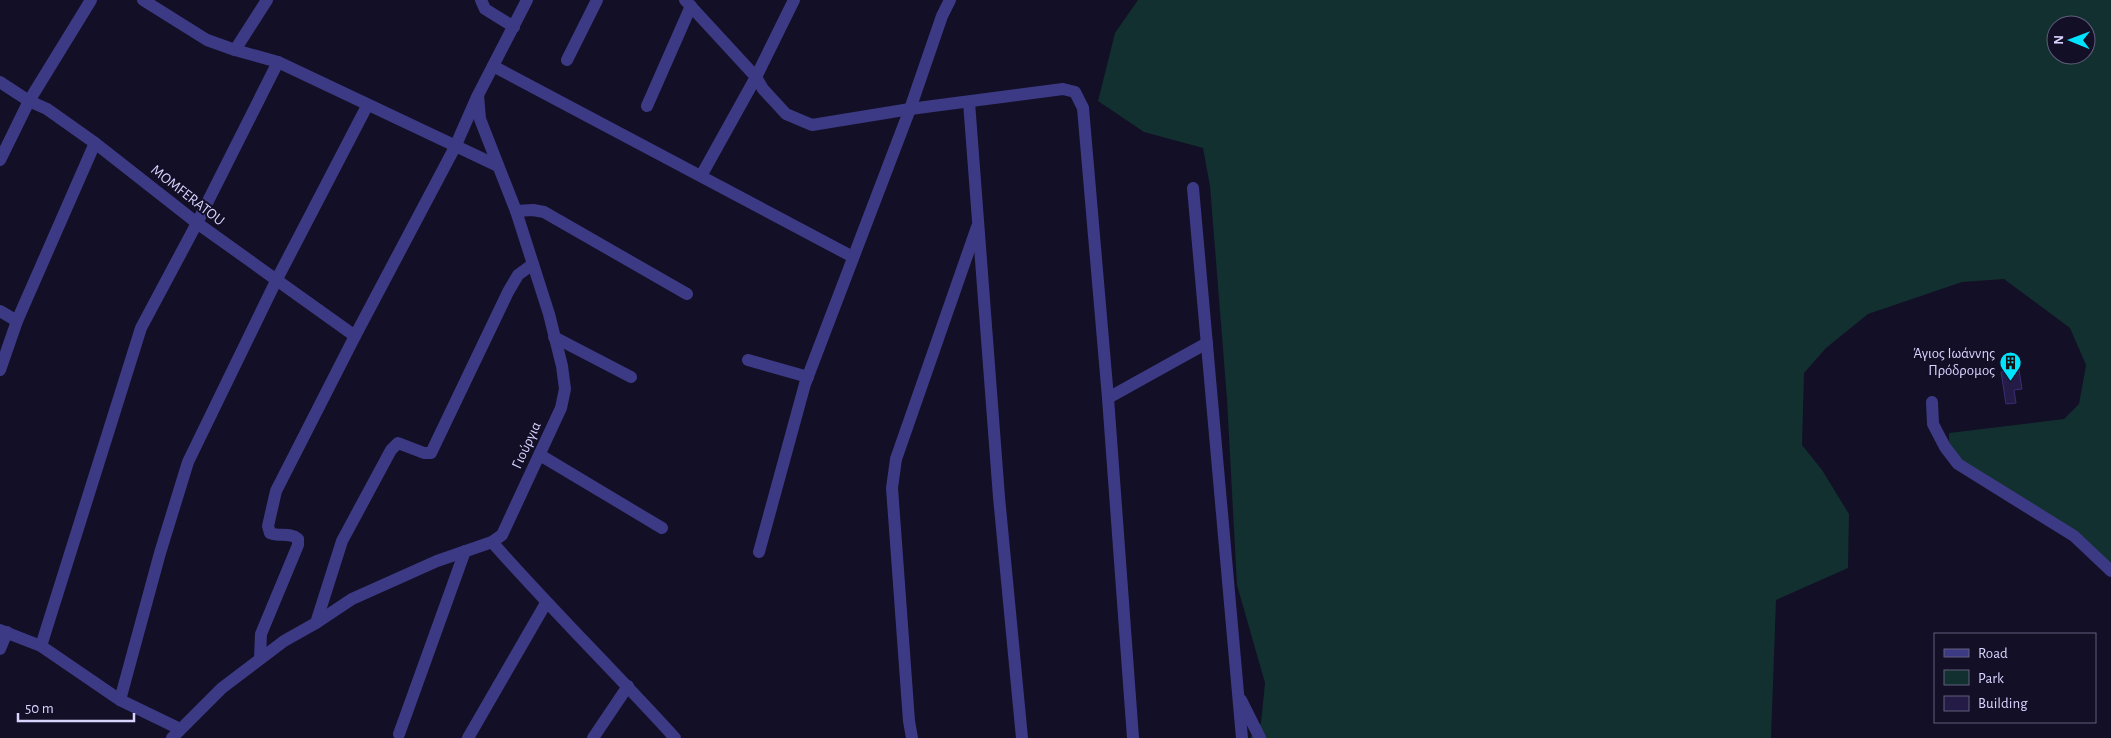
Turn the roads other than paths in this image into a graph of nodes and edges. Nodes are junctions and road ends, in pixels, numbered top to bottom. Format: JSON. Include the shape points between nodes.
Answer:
{"nodes":[{"id":1,"x":91,"y":0,"type":"edge"},
{"id":2,"x":266,"y":0,"type":"edge"},
{"id":3,"x":481,"y":0,"type":"edge"},
{"id":4,"x":527,"y":0,"type":"edge"},
{"id":5,"x":596,"y":0,"type":"edge"},
{"id":6,"x":794,"y":0,"type":"edge"},
{"id":7,"x":950,"y":0,"type":"edge"},
{"id":8,"x":147,"y":1,"type":"edge"},
{"id":9,"x":688,"y":3,"type":"edge"},
{"id":10,"x":514,"y":26,"type":"junction"},
{"id":11,"x":235,"y":50,"type":"junction"},
{"id":12,"x":567,"y":60,"type":"dead end"},
{"id":13,"x":278,"y":62,"type":"junction"},
{"id":14,"x":493,"y":66,"type":"junction"},
{"id":15,"x":756,"y":77,"type":"junction"},
{"id":16,"x":0,"y":82,"type":"edge"},
{"id":17,"x":478,"y":95,"type":"junction"},
{"id":18,"x":29,"y":101,"type":"junction"},
{"id":19,"x":969,"y":102,"type":"junction"},
{"id":20,"x":367,"y":106,"type":"junction"},
{"id":21,"x":648,"y":106,"type":"dead end"},
{"id":22,"x":910,"y":109,"type":"junction"},
{"id":23,"x":95,"y":143,"type":"junction"},
{"id":24,"x":455,"y":147,"type":"junction"},
{"id":25,"x":0,"y":160,"type":"edge"},
{"id":26,"x":498,"y":166,"type":"junction"},
{"id":27,"x":701,"y":176,"type":"junction"},
{"id":28,"x":1193,"y":188,"type":"dead end"},
{"id":29,"x":516,"y":211,"type":"junction"},
{"id":30,"x":978,"y":222,"type":"junction"},
{"id":31,"x":197,"y":223,"type":"junction"},
{"id":32,"x":853,"y":257,"type":"junction"},
{"id":33,"x":532,"y":264,"type":"junction"},
{"id":34,"x":276,"y":281,"type":"junction"},
{"id":35,"x":687,"y":294,"type":"dead end"},
{"id":36,"x":0,"y":311,"type":"edge"},
{"id":37,"x":17,"y":321,"type":"junction"},
{"id":38,"x":355,"y":336,"type":"junction"},
{"id":39,"x":554,"y":337,"type":"junction"},
{"id":40,"x":1207,"y":343,"type":"junction"},
{"id":41,"x":748,"y":360,"type":"dead end"},
{"id":42,"x":0,"y":370,"type":"edge"},
{"id":43,"x":631,"y":377,"type":"dead end"},
{"id":44,"x":808,"y":377,"type":"junction"},
{"id":45,"x":1108,"y":398,"type":"junction"},
{"id":46,"x":1932,"y":402,"type":"dead end"},
{"id":47,"x":540,"y":455,"type":"junction"},
{"id":48,"x":662,"y":528,"type":"dead end"},
{"id":49,"x":492,"y":542,"type":"junction"},
{"id":50,"x":465,"y":551,"type":"junction"},
{"id":51,"x":759,"y":552,"type":"dead end"},
{"id":52,"x":2111,"y":571,"type":"edge"},
{"id":53,"x":546,"y":603,"type":"junction"},
{"id":54,"x":316,"y":623,"type":"junction"},
{"id":55,"x":4,"y":631,"type":"edge"},
{"id":56,"x":41,"y":646,"type":"junction"},
{"id":57,"x":0,"y":650,"type":"edge"},
{"id":58,"x":260,"y":658,"type":"junction"},
{"id":59,"x":628,"y":686,"type":"junction"},
{"id":60,"x":1238,"y":694,"type":"junction"},
{"id":61,"x":120,"y":700,"type":"junction"},
{"id":62,"x":176,"y":733,"type":"edge"},
{"id":63,"x":398,"y":734,"type":"dead end"},
{"id":64,"x":468,"y":738,"type":"edge"},
{"id":65,"x":593,"y":738,"type":"edge"},
{"id":66,"x":674,"y":738,"type":"edge"},
{"id":67,"x":912,"y":738,"type":"edge"},
{"id":68,"x":1022,"y":738,"type":"edge"},
{"id":69,"x":1133,"y":738,"type":"edge"},
{"id":70,"x":1242,"y":738,"type":"edge"},
{"id":71,"x":1260,"y":738,"type":"edge"}],
"edges":[{"from":1,"to":18,"type":"street"},
{"from":2,"to":11,"type":"street"},
{"from":3,"to":10,"type":"street","via":[[485,9]]},
{"from":4,"to":10,"type":"street"},
{"from":5,"to":12,"type":"street"},
{"from":6,"to":15,"type":"street"},
{"from":7,"to":22,"type":"street"},
{"from":8,"to":11,"type":"street","via":[[206,40]]},
{"from":9,"to":15,"type":"street"},
{"from":9,"to":21,"type":"street"},
{"from":10,"to":14,"type":"street"},
{"from":11,"to":13,"type":"street"},
{"from":13,"to":20,"type":"street"},
{"from":13,"to":31,"type":"street"},
{"from":14,"to":17,"type":"street"},
{"from":14,"to":27,"type":"street"},
{"from":15,"to":22,"type":"street","via":[[786,114],[812,125]]},
{"from":15,"to":27,"type":"street"},
{"from":16,"to":18,"type":"street","name":"MOMFERATOU"},
{"from":17,"to":24,"type":"street"},
{"from":17,"to":26,"type":"street","name":"Γιούργια","via":[[480,119]]},
{"from":18,"to":23,"type":"street","name":"MOMFERATOU","via":[[47,109]]},
{"from":18,"to":25,"type":"street"},
{"from":19,"to":22,"type":"street"},
{"from":19,"to":30,"type":"street"},
{"from":19,"to":45,"type":"street","via":[[1063,88],[1075,92],[1083,108]]},
{"from":20,"to":24,"type":"street"},
{"from":20,"to":34,"type":"street"},
{"from":22,"to":32,"type":"street"},
{"from":23,"to":31,"type":"street","name":"MOMFERATOU"},
{"from":23,"to":37,"type":"street"},
{"from":24,"to":26,"type":"street"},
{"from":24,"to":38,"type":"street"},
{"from":26,"to":29,"type":"street","name":"Γιούργια"},
{"from":27,"to":32,"type":"street"},
{"from":28,"to":40,"type":"street"},
{"from":29,"to":33,"type":"street","name":"Γιούργια"},
{"from":29,"to":35,"type":"street","via":[[544,212]]},
{"from":30,"to":67,"type":"street","via":[[894,469],[892,488]]},
{"from":30,"to":68,"type":"street"},
{"from":31,"to":34,"type":"street","name":"MOMFERATOU"},
{"from":31,"to":56,"type":"street","via":[[141,328]]},
{"from":32,"to":44,"type":"street"},
{"from":33,"to":39,"type":"street","name":"Γιούργια"},
{"from":33,"to":54,"type":"street","via":[[518,275],[508,292],[431,453],[398,444],[391,450],[342,541]]},
{"from":34,"to":38,"type":"street","name":"MOMFERATOU"},
{"from":34,"to":61,"type":"street","via":[[188,462]]},
{"from":36,"to":37,"type":"street"},
{"from":37,"to":42,"type":"street"},
{"from":38,"to":58,"type":"street","via":[[276,491],[268,526],[270,533],[294,535],[298,545],[261,634]]},
{"from":39,"to":43,"type":"street"},
{"from":39,"to":47,"type":"street","name":"Γιούργια","via":[[565,389],[561,408]]},
{"from":40,"to":45,"type":"street"},
{"from":40,"to":60,"type":"street"},
{"from":41,"to":44,"type":"street"},
{"from":44,"to":51,"type":"street"},
{"from":45,"to":69,"type":"street"},
{"from":46,"to":52,"type":"street","via":[[1933,424],[1958,464],[2074,536]]},
{"from":47,"to":48,"type":"street"},
{"from":47,"to":49,"type":"street","name":"Γιούργια","via":[[502,535]]},
{"from":49,"to":50,"type":"street"},
{"from":49,"to":53,"type":"street"},
{"from":50,"to":54,"type":"street","via":[[352,599]]},
{"from":50,"to":63,"type":"street"},
{"from":53,"to":59,"type":"street"},
{"from":53,"to":64,"type":"street"},
{"from":54,"to":58,"type":"street"},
{"from":55,"to":56,"type":"street"},
{"from":55,"to":57,"type":"street"},
{"from":56,"to":61,"type":"street"},
{"from":58,"to":62,"type":"street","via":[[222,688]]},
{"from":59,"to":65,"type":"street"},
{"from":59,"to":66,"type":"street"},
{"from":60,"to":70,"type":"street"},
{"from":60,"to":71,"type":"street"},
{"from":61,"to":62,"type":"street"}]}
